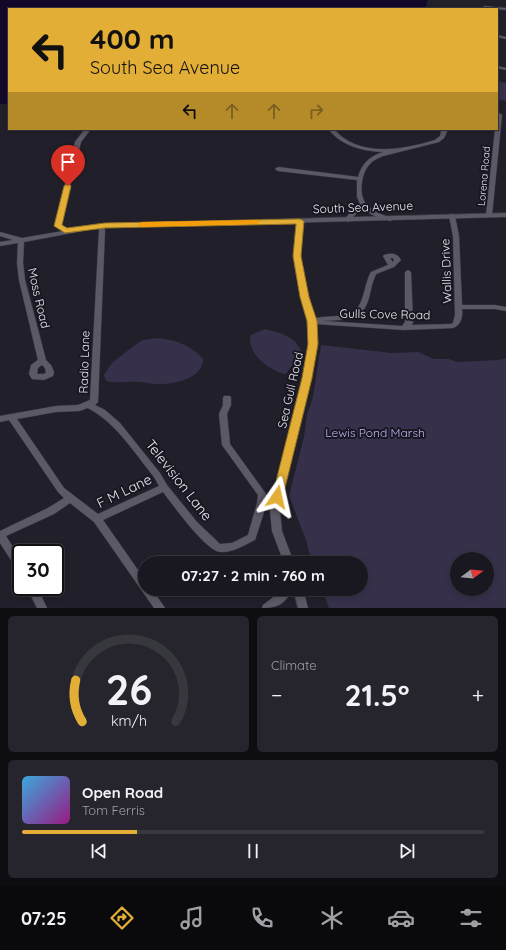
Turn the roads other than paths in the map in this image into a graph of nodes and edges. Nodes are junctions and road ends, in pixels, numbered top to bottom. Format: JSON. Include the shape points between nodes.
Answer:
{"nodes":[{"id":1,"x":484,"y":0,"type":"edge"},
{"id":2,"x":484,"y":8,"type":"edge"},
{"id":3,"x":498,"y":115,"type":"edge"},
{"id":4,"x":506,"y":116,"type":"edge"},
{"id":5,"x":87,"y":130,"type":"edge"},
{"id":6,"x":332,"y":130,"type":"edge"},
{"id":7,"x":443,"y":130,"type":"edge"},
{"id":8,"x":497,"y":130,"type":"edge"},
{"id":9,"x":372,"y":150,"type":"junction"},
{"id":10,"x":400,"y":151,"type":"junction"},
{"id":11,"x":372,"y":159,"type":"junction"},
{"id":12,"x":278,"y":169,"type":"dead end"},
{"id":13,"x":360,"y":179,"type":"junction"},
{"id":14,"x":362,"y":205,"type":"junction"},
{"id":15,"x":490,"y":215,"type":"junction"},
{"id":16,"x":506,"y":215,"type":"edge"},
{"id":17,"x":452,"y":216,"type":"junction"},
{"id":18,"x":390,"y":219,"type":"junction"},
{"id":19,"x":348,"y":220,"type":"junction"},
{"id":20,"x":300,"y":221,"type":"junction"},
{"id":21,"x":58,"y":226,"type":"junction"},
{"id":22,"x":101,"y":226,"type":"junction"},
{"id":23,"x":70,"y":231,"type":"junction"},
{"id":24,"x":0,"y":234,"type":"edge"},
{"id":25,"x":49,"y":235,"type":"junction"},
{"id":26,"x":20,"y":240,"type":"junction"},
{"id":27,"x":0,"y":244,"type":"edge"},
{"id":28,"x":392,"y":266,"type":"dead end"},
{"id":29,"x":408,"y":272,"type":"dead end"},
{"id":30,"x":458,"y":308,"type":"junction"},
{"id":31,"x":506,"y":309,"type":"edge"},
{"id":32,"x":312,"y":321,"type":"junction"},
{"id":33,"x":456,"y":324,"type":"joint"},
{"id":34,"x":404,"y":328,"type":"junction"},
{"id":35,"x":42,"y":361,"type":"dead end"},
{"id":36,"x":227,"y":398,"type":"dead end"},
{"id":37,"x":89,"y":405,"type":"junction"},
{"id":38,"x":11,"y":417,"type":"junction"},
{"id":39,"x":0,"y":419,"type":"edge"},
{"id":40,"x":164,"y":487,"type":"junction"},
{"id":41,"x":70,"y":499,"type":"junction"},
{"id":42,"x":97,"y":519,"type":"junction"},
{"id":43,"x":0,"y":535,"type":"edge"},
{"id":44,"x":12,"y":554,"type":"edge"},
{"id":45,"x":286,"y":556,"type":"edge"},
{"id":46,"x":138,"y":579,"type":"edge"},
{"id":47,"x":36,"y":596,"type":"edge"},
{"id":48,"x":151,"y":596,"type":"edge"},
{"id":49,"x":283,"y":596,"type":"edge"},
{"id":50,"x":300,"y":596,"type":"edge"},
{"id":51,"x":42,"y":608,"type":"edge"},
{"id":52,"x":160,"y":608,"type":"edge"},
{"id":53,"x":267,"y":608,"type":"edge"},
{"id":54,"x":303,"y":608,"type":"edge"}],
"edges":[{"from":1,"to":2,"type":"street"},
{"from":3,"to":4,"type":"street"},
{"from":5,"to":21,"type":"street","via":[[78,142]]},
{"from":6,"to":9,"type":"street","via":[[336,136],[347,142]]},
{"from":7,"to":10,"type":"street","via":[[442,138],[438,141]]},
{"from":8,"to":15,"type":"street","name":"Lorena Road"},
{"from":9,"to":10,"type":"street"},
{"from":9,"to":11,"type":"street"},
{"from":10,"to":11,"type":"street"},
{"from":11,"to":13,"type":"street","via":[[366,163]]},
{"from":12,"to":13,"type":"street"},
{"from":13,"to":14,"type":"street","via":[[359,195]]},
{"from":14,"to":18,"type":"street"},
{"from":14,"to":19,"type":"street"},
{"from":15,"to":16,"type":"street","name":"South Sea Avenue"},
{"from":15,"to":17,"type":"street","name":"South Sea Avenue"},
{"from":17,"to":18,"type":"street","name":"South Sea Avenue"},
{"from":17,"to":30,"type":"street","name":"Wallis Drive","via":[[456,236]]},
{"from":18,"to":19,"type":"street","name":"South Sea Avenue"},
{"from":19,"to":20,"type":"street","name":"South Sea Avenue"},
{"from":20,"to":22,"type":"street","name":"South Sea Avenue"},
{"from":20,"to":32,"type":"street","name":"Sea Gull Road","via":[[298,267]]},
{"from":21,"to":23,"type":"street"},
{"from":21,"to":25,"type":"street"},
{"from":22,"to":23,"type":"street"},
{"from":22,"to":37,"type":"street","name":"Radio Lane","via":[[95,399]]},
{"from":23,"to":25,"type":"street"},
{"from":24,"to":26,"type":"street"},
{"from":25,"to":26,"type":"street"},
{"from":26,"to":27,"type":"street"},
{"from":26,"to":35,"type":"street","name":"Moss Road","via":[[23,285]]},
{"from":28,"to":32,"type":"street","via":[[373,273],[362,308],[356,315]]},
{"from":29,"to":34,"type":"street","via":[[409,323]]},
{"from":30,"to":31,"type":"street"},
{"from":30,"to":33,"type":"street","name":"Wallis Drive"},
{"from":32,"to":34,"type":"street","name":"Gulls Cove Road"},
{"from":32,"to":45,"type":"street","name":"Sea Gull Road","via":[[312,356],[275,511],[277,531]]},
{"from":33,"to":34,"type":"street","name":"Gulls Cove Road"},
{"from":36,"to":40,"type":"street","name":"Television Lane","via":[[224,414],[226,445],[262,494],[262,503],[252,537],[233,547],[215,546],[194,525]]},
{"from":37,"to":38,"type":"street","name":"Radio Lane"},
{"from":37,"to":40,"type":"street","name":"Television Lane","via":[[117,425]]},
{"from":38,"to":39,"type":"street","name":"Radio Lane"},
{"from":38,"to":41,"type":"street","via":[[61,490]]},
{"from":40,"to":42,"type":"street","name":"F M Lane"},
{"from":41,"to":42,"type":"street","via":[[87,509]]},
{"from":41,"to":43,"type":"street"},
{"from":42,"to":46,"type":"street"},
{"from":43,"to":44,"type":"street"},
{"from":47,"to":51,"type":"street"},
{"from":48,"to":52,"type":"street"},
{"from":49,"to":53,"type":"street"},
{"from":50,"to":54,"type":"street"}]}
